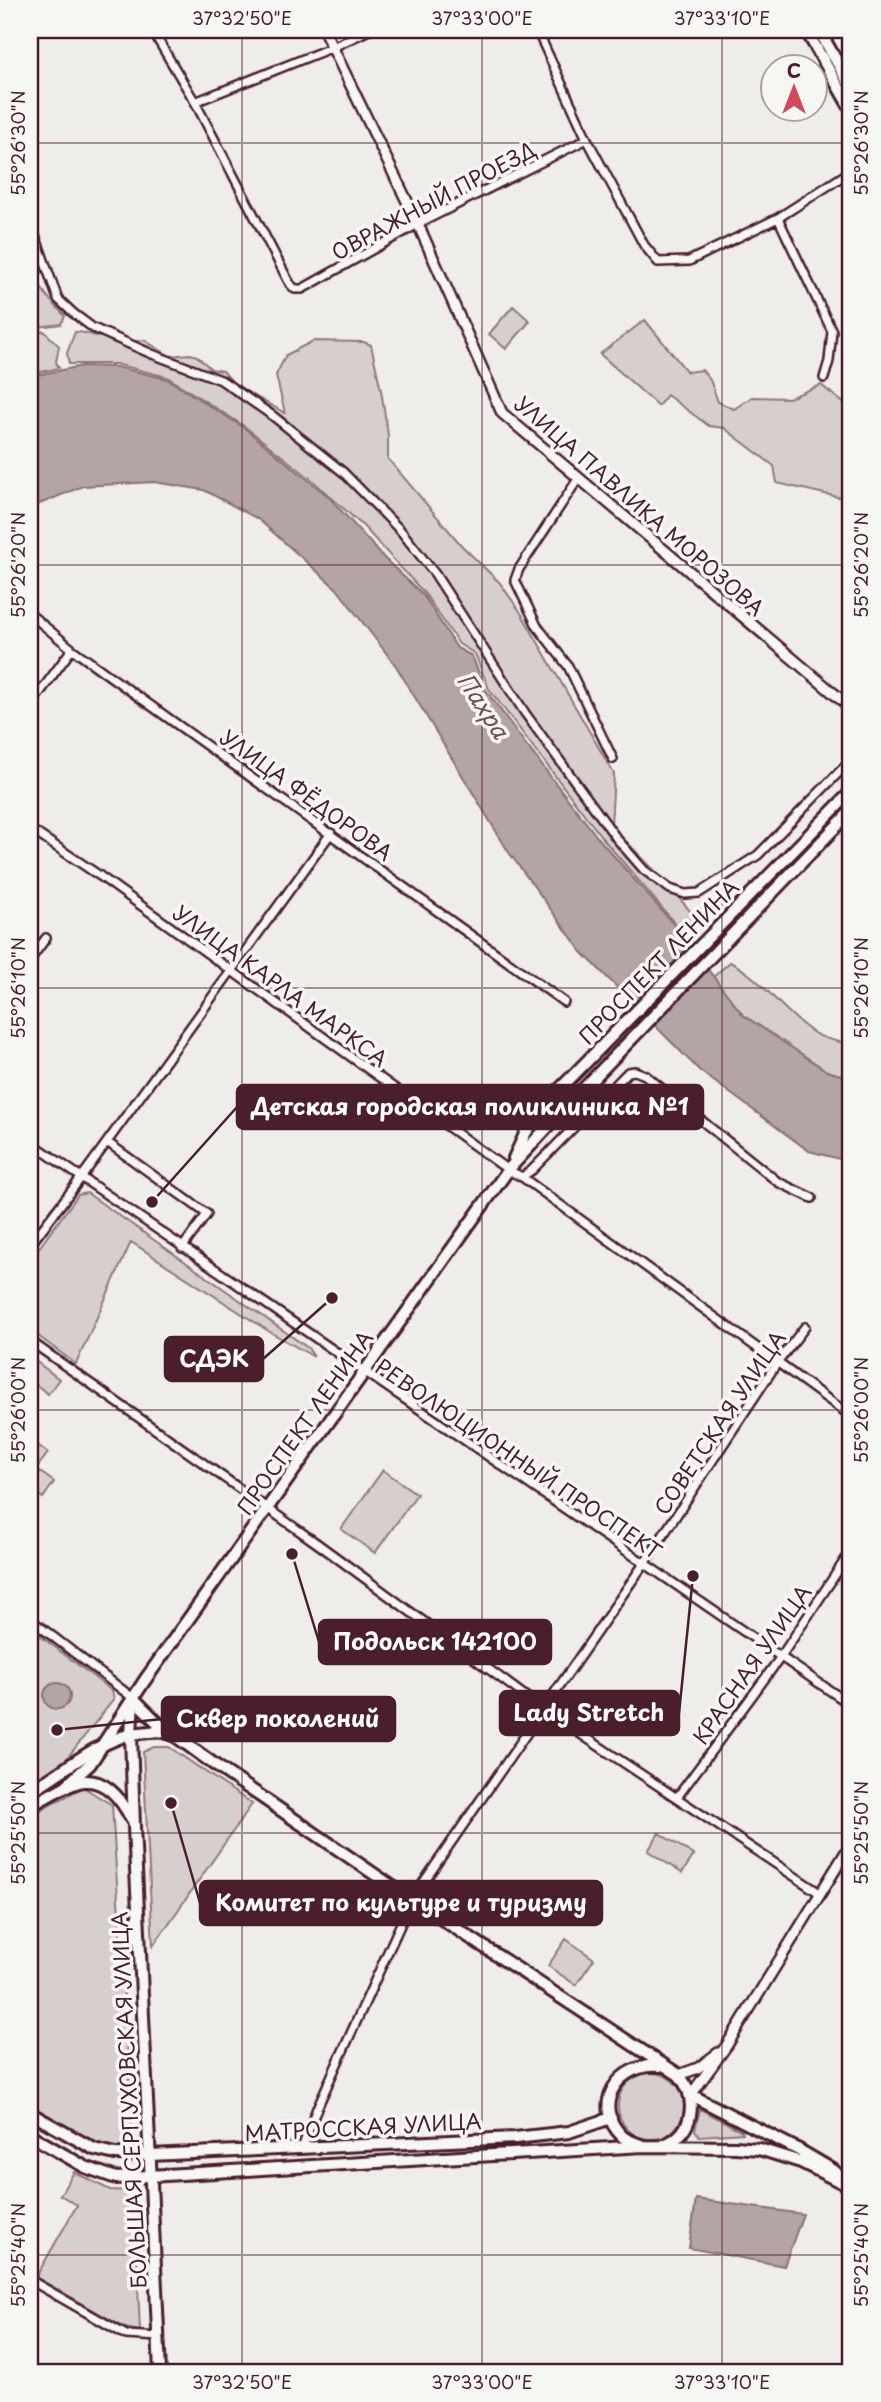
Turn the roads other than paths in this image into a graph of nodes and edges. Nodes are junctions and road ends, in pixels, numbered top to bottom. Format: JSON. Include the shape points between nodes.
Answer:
{"nodes":[{"id":1,"x":152,"y":30,"type":"edge"},
{"id":2,"x":324,"y":30,"type":"edge"},
{"id":3,"x":369,"y":30,"type":"edge"},
{"id":4,"x":537,"y":30,"type":"edge"},
{"id":5,"x":806,"y":30,"type":"edge"},
{"id":6,"x":819,"y":30,"type":"edge"},
{"id":7,"x":333,"y":47,"type":"junction"},
{"id":8,"x":851,"y":87,"type":"edge"},
{"id":9,"x":195,"y":102,"type":"junction"},
{"id":10,"x":851,"y":109,"type":"edge"},
{"id":11,"x":587,"y":139,"type":"junction"},
{"id":12,"x":851,"y":171,"type":"edge"},
{"id":13,"x":778,"y":218,"type":"junction"},
{"id":14,"x":418,"y":224,"type":"junction"},
{"id":15,"x":36,"y":238,"type":"dead end"},
{"id":16,"x":824,"y":378,"type":"dead end"},
{"id":17,"x":578,"y":479,"type":"junction"},
{"id":18,"x":30,"y":614,"type":"edge"},
{"id":19,"x":72,"y":649,"type":"junction"},
{"id":20,"x":30,"y":706,"type":"edge"},
{"id":21,"x":851,"y":708,"type":"edge"},
{"id":22,"x":613,"y":760,"type":"dead end"},
{"id":23,"x":851,"y":760,"type":"edge"},
{"id":24,"x":851,"y":792,"type":"edge"},
{"id":25,"x":851,"y":811,"type":"edge"},
{"id":26,"x":30,"y":829,"type":"edge"},
{"id":27,"x":331,"y":833,"type":"junction"},
{"id":28,"x":46,"y":937,"type":"dead end"},
{"id":29,"x":30,"y":960,"type":"edge"},
{"id":30,"x":232,"y":971,"type":"junction"},
{"id":31,"x":564,"y":1002,"type":"dead end"},
{"id":32,"x":30,"y":1142,"type":"edge"},
{"id":33,"x":107,"y":1142,"type":"junction"},
{"id":34,"x":508,"y":1170,"type":"junction"},
{"id":35,"x":522,"y":1177,"type":"junction"},
{"id":36,"x":81,"y":1178,"type":"junction"},
{"id":37,"x":812,"y":1198,"type":"dead end"},
{"id":38,"x":30,"y":1245,"type":"edge"},
{"id":39,"x":183,"y":1248,"type":"junction"},
{"id":40,"x":805,"y":1327,"type":"dead end"},
{"id":41,"x":30,"y":1341,"type":"edge"},
{"id":42,"x":777,"y":1363,"type":"junction"},
{"id":43,"x":363,"y":1372,"type":"junction"},
{"id":44,"x":851,"y":1416,"type":"edge"},
{"id":45,"x":266,"y":1509,"type":"junction"},
{"id":46,"x":851,"y":1551,"type":"edge"},
{"id":47,"x":644,"y":1565,"type":"junction"},
{"id":48,"x":30,"y":1619,"type":"edge"},
{"id":49,"x":780,"y":1658,"type":"junction"},
{"id":50,"x":133,"y":1698,"type":"junction"},
{"id":51,"x":851,"y":1705,"type":"edge"},
{"id":52,"x":543,"y":1709,"type":"junction"},
{"id":53,"x":131,"y":1734,"type":"junction"},
{"id":54,"x":173,"y":1735,"type":"junction"},
{"id":55,"x":102,"y":1744,"type":"junction"},
{"id":56,"x":66,"y":1786,"type":"junction"},
{"id":57,"x":30,"y":1791,"type":"edge"},
{"id":58,"x":678,"y":1797,"type":"junction"},
{"id":59,"x":30,"y":1806,"type":"edge"},
{"id":60,"x":134,"y":1825,"type":"junction"},
{"id":61,"x":851,"y":1844,"type":"edge"},
{"id":62,"x":821,"y":1894,"type":"junction"},
{"id":63,"x":412,"y":1899,"type":"junction"},
{"id":64,"x":725,"y":2048,"type":"junction"},
{"id":65,"x":662,"y":2066,"type":"junction"},
{"id":66,"x":678,"y":2075,"type":"junction"},
{"id":67,"x":691,"y":2095,"type":"junction"},
{"id":68,"x":30,"y":2113,"type":"edge"},
{"id":69,"x":611,"y":2118,"type":"junction"},
{"id":70,"x":30,"y":2135,"type":"edge"},
{"id":71,"x":643,"y":2146,"type":"junction"},
{"id":72,"x":658,"y":2146,"type":"junction"},
{"id":73,"x":302,"y":2148,"type":"junction"},
{"id":74,"x":150,"y":2155,"type":"junction"},
{"id":75,"x":151,"y":2177,"type":"junction"},
{"id":76,"x":851,"y":2186,"type":"edge"},
{"id":77,"x":30,"y":2280,"type":"edge"},
{"id":78,"x":159,"y":2337,"type":"junction"},
{"id":79,"x":160,"y":2372,"type":"edge"}],
"edges":[{"from":1,"to":9,"type":"street"},
{"from":2,"to":7,"type":"street","name":"УЛИЦА ПАВЛИКА МОРОЗОВА"},
{"from":3,"to":7,"type":"street"},
{"from":4,"to":11,"type":"street"},
{"from":5,"to":10,"type":"main road"},
{"from":6,"to":8,"type":"main road"},
{"from":7,"to":9,"type":"street"},
{"from":7,"to":14,"type":"street","name":"УЛИЦА ПАВЛИКА МОРОЗОВА"},
{"from":9,"to":14,"type":"street","name":"ОВРАЖНЫЙ ПРОЕЗД","via":[[295,289]]},
{"from":11,"to":13,"type":"street","via":[[643,245],[658,262],[689,261]]},
{"from":11,"to":14,"type":"street","name":"ОВРАЖНЫЙ ПРОЕЗД"},
{"from":12,"to":13,"type":"street"},
{"from":13,"to":16,"type":"street","via":[[832,331]]},
{"from":14,"to":17,"type":"street","name":"УЛИЦА ПАВЛИКА МОРОЗОВА","via":[[502,413]]},
{"from":15,"to":23,"type":"street","via":[[58,299],[73,313],[93,328],[220,380],[343,472],[401,531],[617,839],[644,870],[670,889],[699,892],[758,855]]},
{"from":17,"to":21,"type":"street","name":"УЛИЦА ПАВЛИКА МОРОЗОВА"},
{"from":17,"to":22,"type":"street","via":[[515,580],[537,626],[568,666]]},
{"from":18,"to":19,"type":"street","name":"УЛИЦА ФЁДОРОВА"},
{"from":19,"to":20,"type":"street"},
{"from":19,"to":27,"type":"street","name":"УЛИЦА ФЁДОРОВА"},
{"from":24,"to":34,"type":"main road","name":"ПРОСПЕКТ ЛЕНИНА","via":[[551,1098],[526,1132]]},
{"from":25,"to":34,"type":"main road","name":"ПРОСПЕКТ ЛЕНИНА"},
{"from":26,"to":30,"type":"street","name":"УЛИЦА КАРЛА МАРКСА"},
{"from":27,"to":30,"type":"street"},
{"from":27,"to":31,"type":"street","name":"УЛИЦА ФЁДОРОВА"},
{"from":28,"to":29,"type":"street"},
{"from":30,"to":33,"type":"street"},
{"from":30,"to":34,"type":"street","name":"УЛИЦА КАРЛА МАРКСА"},
{"from":32,"to":36,"type":"street","name":"РЕВОЛЮЦИОННЫЙ ПРОСПЕКТ"},
{"from":33,"to":36,"type":"street"},
{"from":33,"to":39,"type":"street","via":[[207,1214]]},
{"from":34,"to":35,"type":"street","name":"УЛИЦА КАРЛА МАРКСА"},
{"from":34,"to":43,"type":"main road","name":"ПРОСПЕКТ ЛЕНИНА"},
{"from":35,"to":37,"type":"street","via":[[628,1072],[635,1071],[778,1182]]},
{"from":35,"to":42,"type":"street","name":"УЛИЦА КАРЛА МАРКСА"},
{"from":36,"to":38,"type":"street"},
{"from":36,"to":39,"type":"street","name":"РЕВОЛЮЦИОННЫЙ ПРОСПЕКТ"},
{"from":39,"to":43,"type":"street","name":"РЕВОЛЮЦИОННЫЙ ПРОСПЕКТ"},
{"from":40,"to":42,"type":"street","name":"СОВЕТСКАЯ УЛИЦА"},
{"from":41,"to":45,"type":"street"},
{"from":42,"to":44,"type":"street","name":"УЛИЦА КАРЛА МАРКСА"},
{"from":42,"to":47,"type":"street","name":"СОВЕТСКАЯ УЛИЦА"},
{"from":43,"to":45,"type":"main road","name":"ПРОСПЕКТ ЛЕНИНА"},
{"from":43,"to":47,"type":"street","name":"РЕВОЛЮЦИОННЫЙ ПРОСПЕКТ"},
{"from":45,"to":50,"type":"main road","name":"ПРОСПЕКТ ЛЕНИНА"},
{"from":45,"to":52,"type":"street"},
{"from":46,"to":49,"type":"street","name":"КРАСНАЯ УЛИЦА"},
{"from":47,"to":49,"type":"street","name":"РЕВОЛЮЦИОННЫЙ ПРОСПЕКТ"},
{"from":47,"to":52,"type":"street","name":"СОВЕТСКАЯ УЛИЦА"},
{"from":48,"to":50,"type":"street"},
{"from":49,"to":51,"type":"street","name":"РЕВОЛЮЦИОННЫЙ ПРОСПЕКТ"},
{"from":49,"to":58,"type":"street","name":"КРАСНАЯ УЛИЦА"},
{"from":50,"to":53,"type":"main road","name":"БОЛЬШАЯ СЕРПУХОВСКАЯ УЛИЦА"},
{"from":50,"to":54,"type":"main road"},
{"from":50,"to":55,"type":"main road","name":"ПРОСПЕКТ ЛЕНИНА"},
{"from":52,"to":58,"type":"street"},
{"from":52,"to":63,"type":"street","name":"СОВЕТСКАЯ УЛИЦА"},
{"from":53,"to":54,"type":"main road","via":[[159,1731]]},
{"from":53,"to":55,"type":"main road"},
{"from":53,"to":60,"type":"main road","name":"БОЛЬШАЯ СЕРПУХОВСКАЯ УЛИЦА"},
{"from":54,"to":63,"type":"main road"},
{"from":55,"to":56,"type":"main road","name":"ПРОСПЕКТ ЛЕНИНА","via":[[90,1764]]},
{"from":55,"to":57,"type":"main road"},
{"from":56,"to":59,"type":"main road","name":"ПРОСПЕКТ ЛЕНИНА"},
{"from":56,"to":60,"type":"main road","via":[[86,1781],[114,1793]]},
{"from":58,"to":62,"type":"street"},
{"from":60,"to":74,"type":"main road","name":"БОЛЬШАЯ СЕРПУХОВСКАЯ УЛИЦА"},
{"from":61,"to":62,"type":"street"},
{"from":62,"to":64,"type":"street"},
{"from":63,"to":65,"type":"main road"},
{"from":63,"to":73,"type":"street","name":"СОВЕТСКАЯ УЛИЦА"},
{"from":64,"to":66,"type":"street","via":[[698,2068]]},
{"from":64,"to":67,"type":"street"},
{"from":65,"to":66,"type":"main road"},
{"from":65,"to":69,"type":"main road","via":[[628,2071],[615,2083],[609,2100]]},
{"from":66,"to":67,"type":"main road"},
{"from":67,"to":72,"type":"main road","via":[[685,2128],[678,2137]]},
{"from":67,"to":76,"type":"main road","via":[[799,2150]]},
{"from":68,"to":74,"type":"main road","name":"МАТРОССКАЯ УЛИЦА","via":[[94,2149]]},
{"from":69,"to":71,"type":"main road","via":[[623,2137]]},
{"from":69,"to":73,"type":"main road","name":"МАТРОССКАЯ УЛИЦА","via":[[580,2130],[526,2137]]},
{"from":70,"to":75,"type":"main road","name":"МАТРОССКАЯ УЛИЦА","via":[[110,2176]]},
{"from":71,"to":72,"type":"main road"},
{"from":71,"to":75,"type":"main road","name":"МАТРОССКАЯ УЛИЦА"},
{"from":72,"to":76,"type":"main road","via":[[759,2149],[801,2162]]},
{"from":73,"to":74,"type":"main road","name":"МАТРОССКАЯ УЛИЦА"},
{"from":74,"to":75,"type":"main road","name":"БОЛЬШАЯ СЕРПУХОВСКАЯ УЛИЦА"},
{"from":75,"to":78,"type":"main road","name":"БОЛЬШАЯ СЕРПУХОВСКАЯ УЛИЦА"},
{"from":77,"to":78,"type":"street","via":[[126,2335]]},
{"from":78,"to":79,"type":"main road","name":"БОЛЬШАЯ СЕРПУХОВСКАЯ УЛИЦА"}]}
